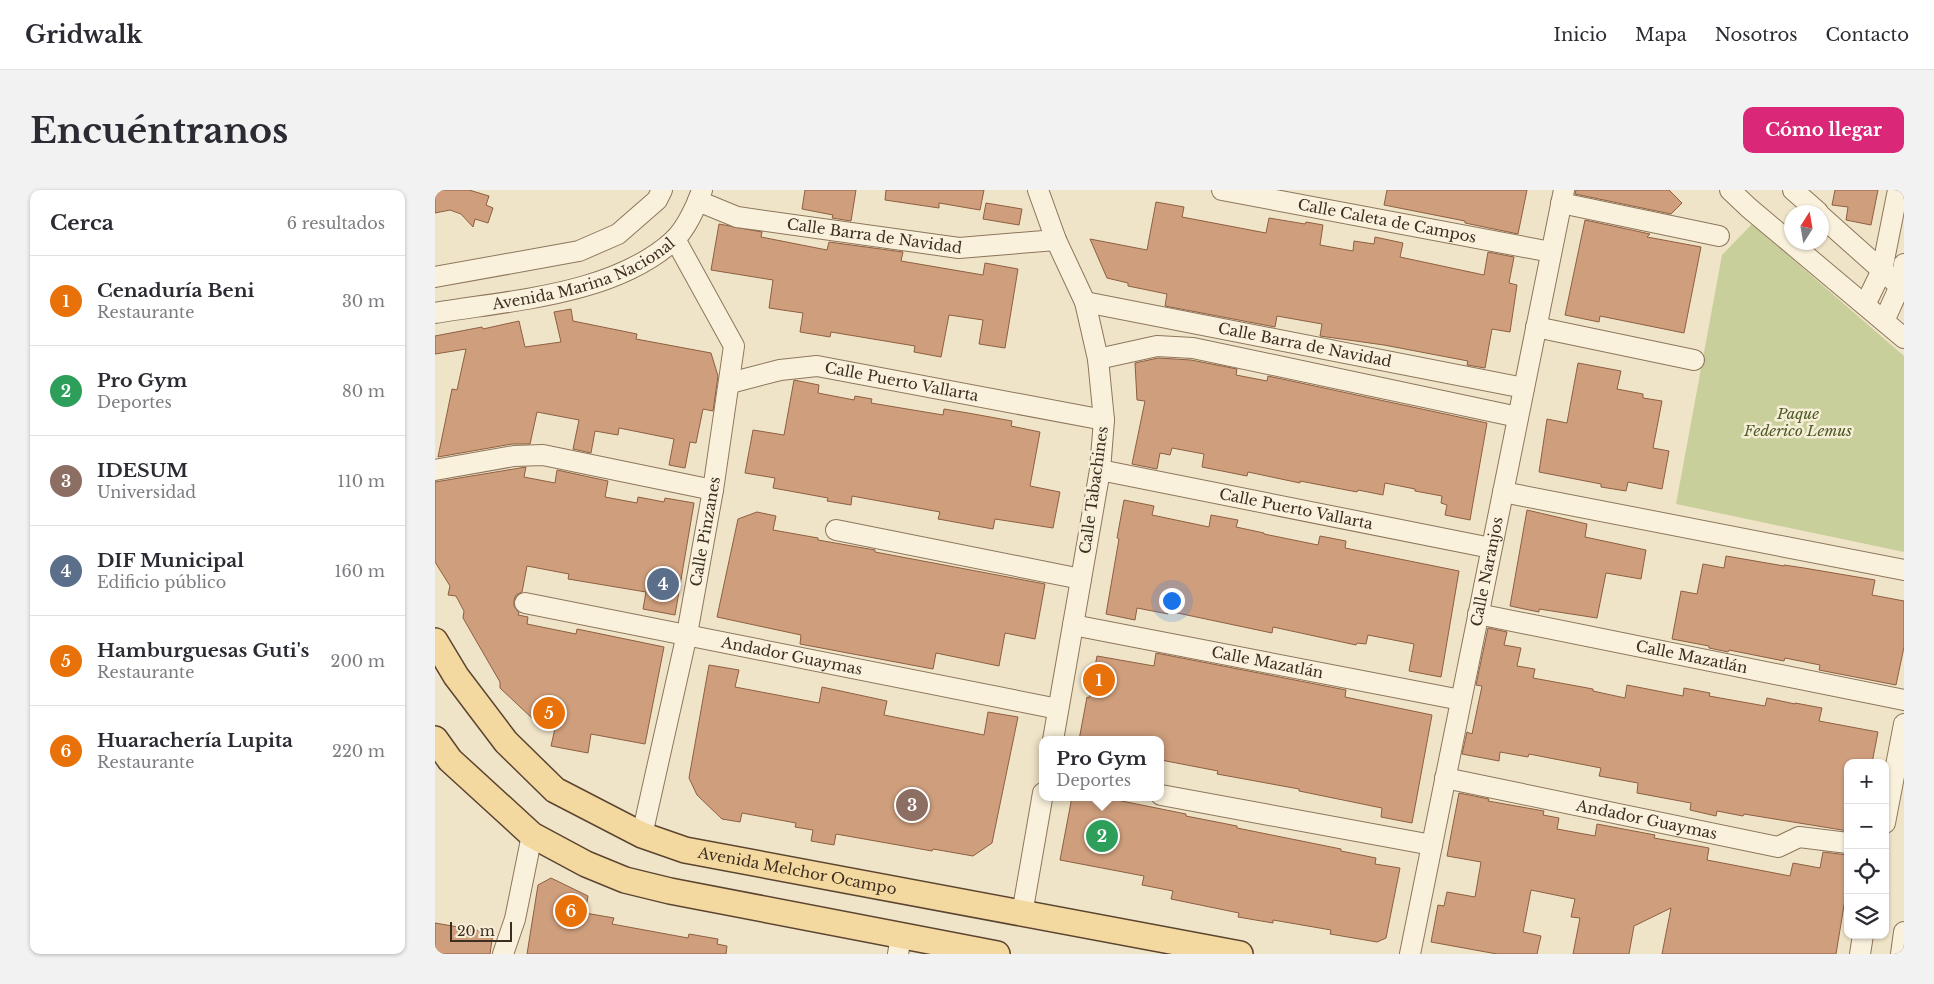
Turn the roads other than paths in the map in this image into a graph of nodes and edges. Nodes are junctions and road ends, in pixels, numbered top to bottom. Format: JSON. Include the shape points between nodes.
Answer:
{"nodes":[{"id":1,"x":662,"y":190,"type":"edge"},
{"id":2,"x":1038,"y":190,"type":"edge"},
{"id":3,"x":1222,"y":190,"type":"edge"},
{"id":4,"x":1730,"y":190,"type":"edge"},
{"id":5,"x":1793,"y":190,"type":"edge"},
{"id":6,"x":1898,"y":190,"type":"edge"},
{"id":7,"x":700,"y":196,"type":"edge"},
{"id":8,"x":1563,"y":196,"type":"edge"},
{"id":9,"x":1810,"y":205,"type":"edge"},
{"id":10,"x":1829,"y":223,"type":"edge"},
{"id":11,"x":1719,"y":236,"type":"dead end"},
{"id":12,"x":675,"y":239,"type":"junction"},
{"id":13,"x":1056,"y":240,"type":"junction"},
{"id":14,"x":1551,"y":252,"type":"junction"},
{"id":15,"x":1904,"y":264,"type":"edge"},
{"id":16,"x":1882,"y":270,"type":"junction"},
{"id":17,"x":435,"y":278,"type":"edge"},
{"id":18,"x":1902,"y":288,"type":"edge"},
{"id":19,"x":1085,"y":302,"type":"junction"},
{"id":20,"x":1865,"y":305,"type":"junction"},
{"id":21,"x":435,"y":313,"type":"edge"},
{"id":22,"x":1884,"y":321,"type":"junction"},
{"id":23,"x":1536,"y":327,"type":"junction"},
{"id":24,"x":1904,"y":338,"type":"edge"},
{"id":25,"x":1098,"y":359,"type":"junction"},
{"id":26,"x":1694,"y":360,"type":"dead end"},
{"id":27,"x":730,"y":383,"type":"junction"},
{"id":28,"x":1524,"y":388,"type":"junction"},
{"id":29,"x":1518,"y":417,"type":"junction"},
{"id":30,"x":1105,"y":420,"type":"junction"},
{"id":31,"x":435,"y":470,"type":"edge"},
{"id":32,"x":1100,"y":470,"type":"junction"},
{"id":33,"x":713,"y":490,"type":"junction"},
{"id":34,"x":1503,"y":492,"type":"junction"},
{"id":35,"x":837,"y":530,"type":"dead end"},
{"id":36,"x":1491,"y":548,"type":"junction"},
{"id":37,"x":1904,"y":570,"type":"edge"},
{"id":38,"x":1081,"y":579,"type":"junction"},
{"id":39,"x":525,"y":603,"type":"dead end"},
{"id":40,"x":1478,"y":614,"type":"junction"},
{"id":41,"x":1073,"y":625,"type":"junction"},
{"id":42,"x":687,"y":634,"type":"junction"},
{"id":43,"x":435,"y":641,"type":"edge"},
{"id":44,"x":1461,"y":700,"type":"junction"},
{"id":45,"x":1904,"y":700,"type":"edge"},
{"id":46,"x":1058,"y":709,"type":"junction"},
{"id":47,"x":1904,"y":724,"type":"edge"},
{"id":48,"x":1054,"y":736,"type":"edge"},
{"id":49,"x":435,"y":738,"type":"edge"},
{"id":50,"x":1445,"y":778,"type":"junction"},
{"id":51,"x":1164,"y":796,"type":"edge"},
{"id":52,"x":1042,"y":801,"type":"edge"},
{"id":53,"x":1889,"y":804,"type":"edge"},
{"id":54,"x":532,"y":835,"type":"junction"},
{"id":55,"x":642,"y":835,"type":"junction"},
{"id":56,"x":1844,"y":843,"type":"edge"},
{"id":57,"x":1432,"y":845,"type":"junction"},
{"id":58,"x":1022,"y":914,"type":"junction"},
{"id":59,"x":1904,"y":932,"type":"edge"},
{"id":60,"x":1862,"y":939,"type":"edge"},
{"id":61,"x":900,"y":945,"type":"edge"},
{"id":62,"x":1172,"y":948,"type":"edge"},
{"id":63,"x":503,"y":954,"type":"edge"},
{"id":64,"x":997,"y":954,"type":"edge"},
{"id":65,"x":1241,"y":954,"type":"edge"},
{"id":66,"x":1410,"y":954,"type":"edge"},
{"id":67,"x":1859,"y":954,"type":"edge"},
{"id":68,"x":1901,"y":954,"type":"edge"}],
"edges":[{"from":1,"to":17,"type":"street","name":"Avenida Marina Nacional","via":[[657,200],[617,234],[579,251]]},
{"from":2,"to":13,"type":"street","name":"Calle Tabachines"},
{"from":3,"to":14,"type":"street","name":"Calle Caleta de Campos"},
{"from":4,"to":20,"type":"street"},
{"from":5,"to":9,"type":"street"},
{"from":6,"to":16,"type":"street"},
{"from":7,"to":12,"type":"street","name":"Avenida Marina Nacional"},
{"from":7,"to":13,"type":"street","name":"Calle Barra de Navidad","via":[[737,217],[959,248]]},
{"from":8,"to":11,"type":"street"},
{"from":8,"to":14,"type":"street","name":"Calle Naranjos"},
{"from":10,"to":16,"type":"street"},
{"from":12,"to":21,"type":"street","name":"Avenida Marina Nacional","via":[[643,262],[576,290]]},
{"from":12,"to":27,"type":"street","name":"Calle Pinzanes","via":[[734,346]]},
{"from":13,"to":19,"type":"street","name":"Calle Tabachines"},
{"from":14,"to":23,"type":"street","name":"Calle Naranjos"},
{"from":15,"to":18,"type":"street"},
{"from":16,"to":18,"type":"street"},
{"from":16,"to":20,"type":"street"},
{"from":18,"to":22,"type":"street"},
{"from":19,"to":25,"type":"street","name":"Calle Tabachines"},
{"from":19,"to":28,"type":"street","name":"Calle Barra de Navidad"},
{"from":20,"to":22,"type":"street"},
{"from":22,"to":24,"type":"street"},
{"from":23,"to":26,"type":"street"},
{"from":23,"to":28,"type":"street","name":"Calle Naranjos"},
{"from":25,"to":29,"type":"street","name":"Calle Barra de Navidad","via":[[1157,346],[1193,348]]},
{"from":25,"to":30,"type":"street","name":"Calle Tabachines"},
{"from":27,"to":30,"type":"street","name":"Calle Puerto Vallarta","via":[[780,370],[817,366]]},
{"from":27,"to":33,"type":"street","name":"Calle Pinzanes"},
{"from":28,"to":29,"type":"street","name":"Calle Naranjos"},
{"from":29,"to":34,"type":"street","name":"Calle Naranjos"},
{"from":30,"to":32,"type":"street","name":"Calle Tabachines"},
{"from":31,"to":33,"type":"street","via":[[514,456],[543,455]]},
{"from":32,"to":36,"type":"street","name":"Calle Puerto Vallarta"},
{"from":32,"to":38,"type":"street","name":"Calle Tabachines"},
{"from":33,"to":42,"type":"street","name":"Calle Pinzanes"},
{"from":34,"to":36,"type":"street","name":"Calle Naranjos"},
{"from":34,"to":37,"type":"street"},
{"from":35,"to":38,"type":"street"},
{"from":36,"to":40,"type":"street","name":"Calle Naranjos"},
{"from":38,"to":41,"type":"street","name":"Calle Tabachines"},
{"from":39,"to":42,"type":"street","name":"Andador Guaymas"},
{"from":40,"to":44,"type":"street","name":"Calle Naranjos"},
{"from":40,"to":45,"type":"street","name":"Calle Mazatlán"},
{"from":41,"to":44,"type":"street","name":"Calle Mazatlán"},
{"from":41,"to":46,"type":"street","name":"Calle Tabachines"},
{"from":42,"to":46,"type":"street","name":"Andador Guaymas"},
{"from":42,"to":55,"type":"street","name":"Calle Pinzanes"},
{"from":43,"to":55,"type":"main road","name":"Avenida Melchor Ocampo","via":[[456,676],[506,742],[555,790]]},
{"from":44,"to":50,"type":"street","name":"Calle Naranjos"},
{"from":46,"to":48,"type":"street","name":"Calle Tabachines"},
{"from":47,"to":53,"type":"street"},
{"from":49,"to":54,"type":"main road","via":[[450,760]]},
{"from":50,"to":56,"type":"street","name":"Andador Guaymas","via":[[1778,847],[1799,837]]},
{"from":50,"to":57,"type":"street","name":"Calle Naranjos"},
{"from":51,"to":57,"type":"street"},
{"from":52,"to":58,"type":"street"},
{"from":54,"to":61,"type":"main road","via":[[585,864],[625,880]]},
{"from":54,"to":63,"type":"street","via":[[515,918]]},
{"from":55,"to":58,"type":"main road","name":"Avenida Melchor Ocampo","via":[[685,850]]},
{"from":57,"to":66,"type":"street","name":"Calle Naranjos"},
{"from":58,"to":62,"type":"main road","name":"Avenida Melchor Ocampo"},
{"from":59,"to":68,"type":"street"},
{"from":60,"to":67,"type":"street"},
{"from":61,"to":64,"type":"main road"},
{"from":62,"to":65,"type":"main road","name":"Avenida Melchor Ocampo"}]}
